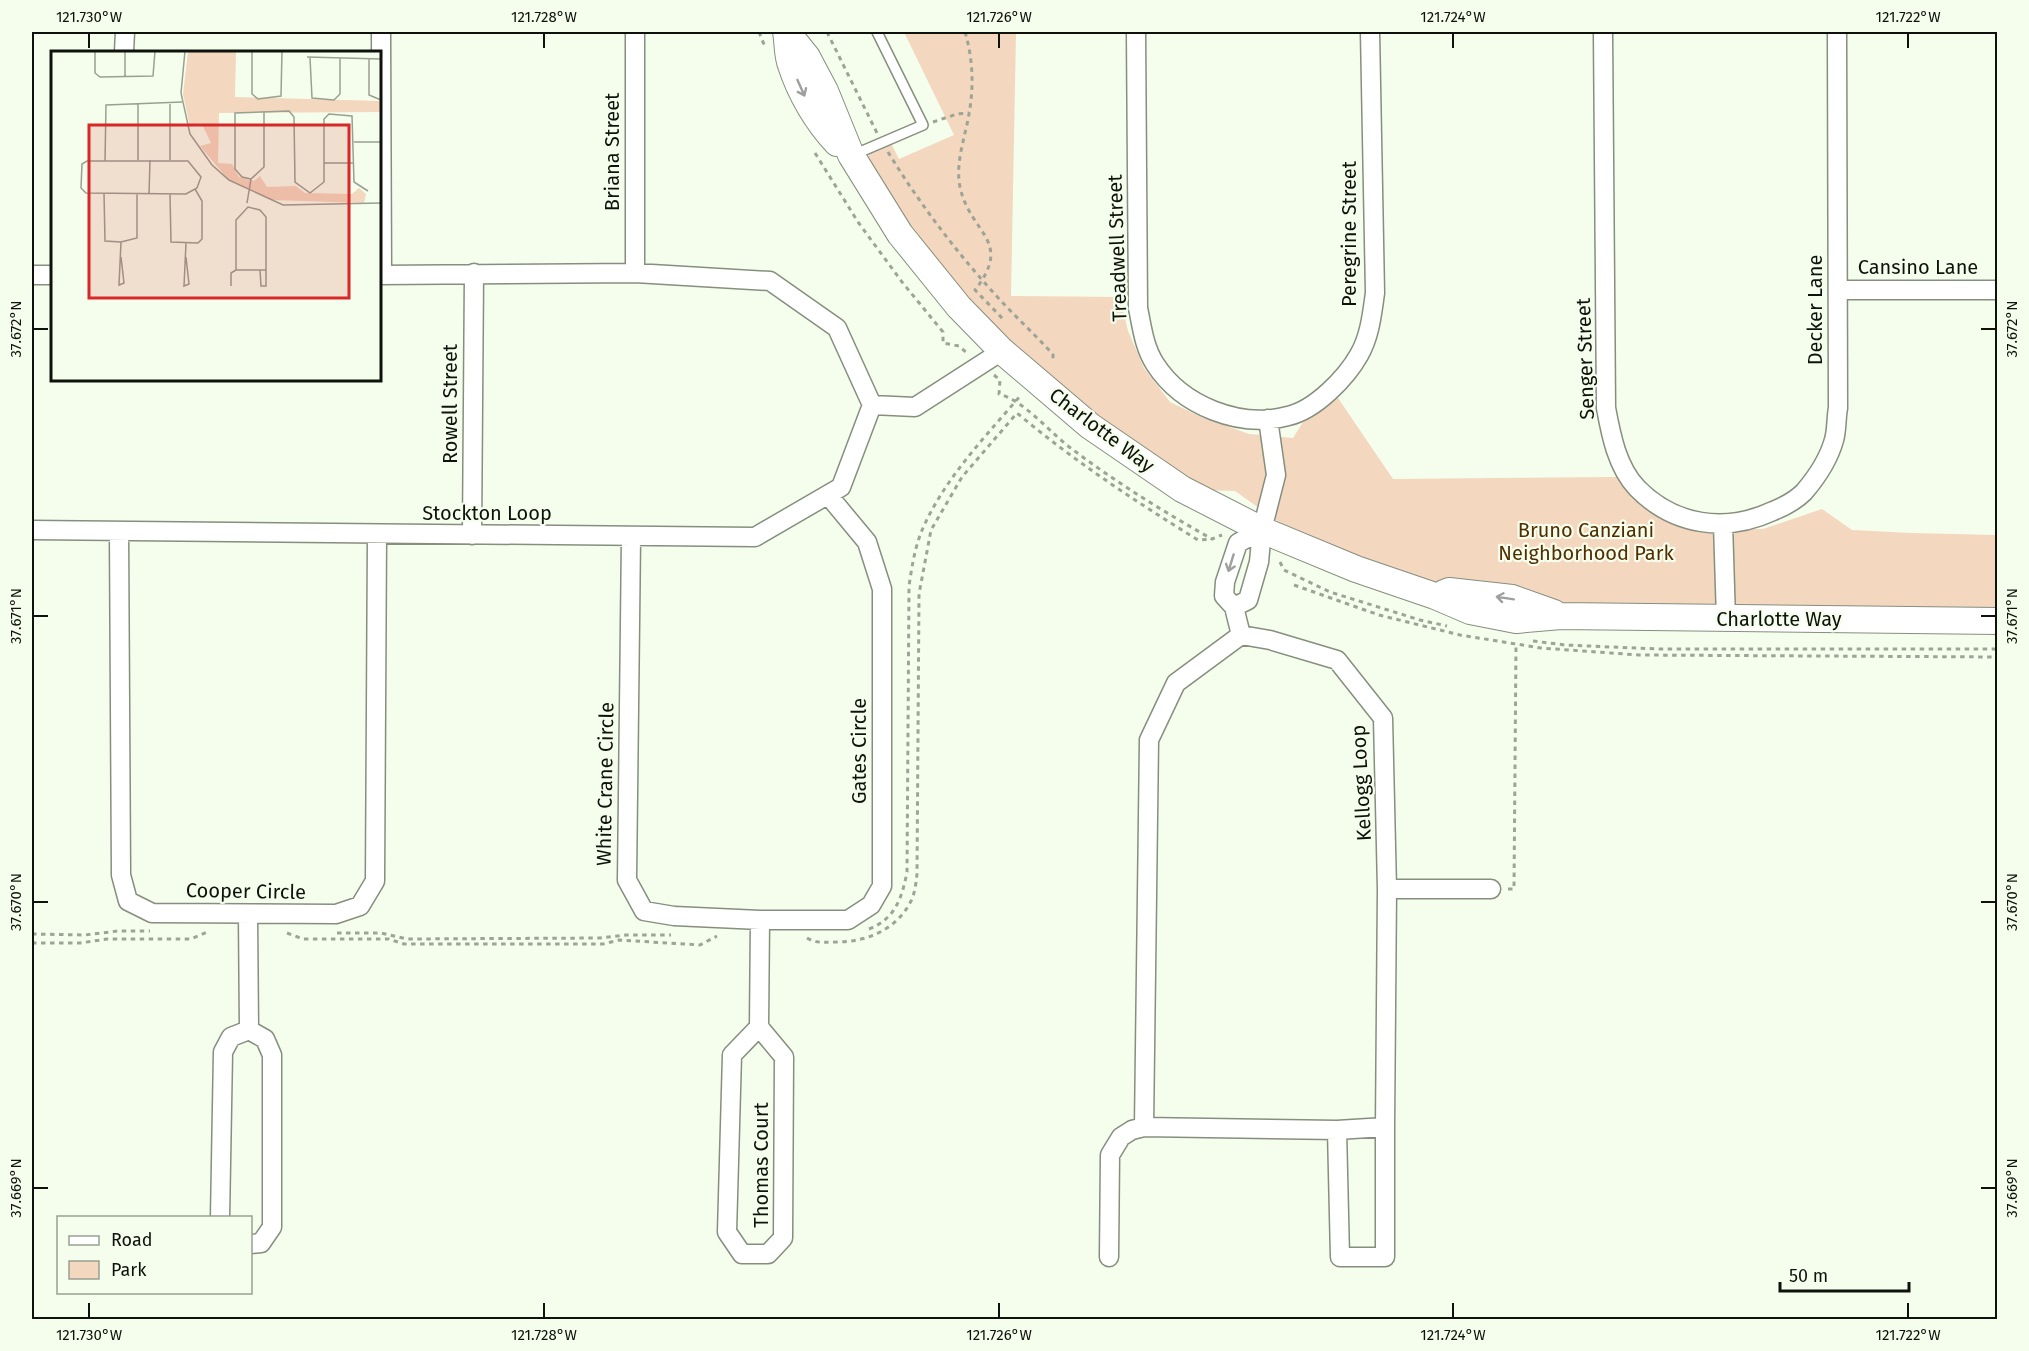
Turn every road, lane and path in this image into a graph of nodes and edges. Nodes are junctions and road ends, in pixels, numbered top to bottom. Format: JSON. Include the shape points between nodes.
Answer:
{"nodes":[{"id":1,"x":125,"y":32,"type":"edge"},
{"id":2,"x":381,"y":32,"type":"edge"},
{"id":3,"x":635,"y":32,"type":"edge"},
{"id":4,"x":787,"y":32,"type":"edge"},
{"id":5,"x":827,"y":32,"type":"edge"},
{"id":6,"x":877,"y":32,"type":"edge"},
{"id":7,"x":965,"y":32,"type":"edge"},
{"id":8,"x":1136,"y":32,"type":"edge"},
{"id":9,"x":1370,"y":32,"type":"edge"},
{"id":10,"x":1603,"y":32,"type":"edge"},
{"id":11,"x":1837,"y":32,"type":"edge"},
{"id":12,"x":124,"y":51,"type":"edge"},
{"id":13,"x":969,"y":112,"type":"junction"},
{"id":14,"x":923,"y":125,"type":"junction"},
{"id":15,"x":882,"y":142,"type":"junction"},
{"id":16,"x":850,"y":155,"type":"junction"},
{"id":17,"x":474,"y":273,"type":"junction"},
{"id":18,"x":635,"y":273,"type":"junction"},
{"id":19,"x":32,"y":275,"type":"edge"},
{"id":20,"x":51,"y":275,"type":"edge"},
{"id":21,"x":381,"y":275,"type":"edge"},
{"id":22,"x":983,"y":280,"type":"junction"},
{"id":23,"x":1838,"y":290,"type":"junction"},
{"id":24,"x":1998,"y":290,"type":"edge"},
{"id":25,"x":1006,"y":322,"type":"dead end"},
{"id":26,"x":1002,"y":351,"type":"junction"},
{"id":27,"x":1053,"y":360,"type":"dead end"},
{"id":28,"x":1035,"y":378,"type":"junction"},
{"id":29,"x":1015,"y":401,"type":"junction"},
{"id":30,"x":872,"y":405,"type":"junction"},
{"id":31,"x":1017,"y":413,"type":"junction"},
{"id":32,"x":1268,"y":419,"type":"junction"},
{"id":33,"x":828,"y":495,"type":"junction"},
{"id":34,"x":1723,"y":524,"type":"junction"},
{"id":35,"x":32,"y":530,"type":"edge"},
{"id":36,"x":1262,"y":530,"type":"junction"},
{"id":37,"x":119,"y":531,"type":"junction"},
{"id":38,"x":377,"y":535,"type":"junction"},
{"id":39,"x":472,"y":536,"type":"junction"},
{"id":40,"x":631,"y":537,"type":"junction"},
{"id":41,"x":1212,"y":539,"type":"dead end"},
{"id":42,"x":1294,"y":585,"type":"dead end"},
{"id":43,"x":1435,"y":596,"type":"junction"},
{"id":44,"x":1234,"y":607,"type":"junction"},
{"id":45,"x":1561,"y":616,"type":"junction"},
{"id":46,"x":1726,"y":619,"type":"junction"},
{"id":47,"x":1516,"y":620,"type":"junction"},
{"id":48,"x":1998,"y":621,"type":"edge"},
{"id":49,"x":1241,"y":635,"type":"junction"},
{"id":50,"x":1516,"y":645,"type":"junction"},
{"id":51,"x":1998,"y":657,"type":"edge"},
{"id":52,"x":1387,"y":889,"type":"junction"},
{"id":53,"x":1491,"y":889,"type":"joint"},
{"id":54,"x":760,"y":920,"type":"junction"},
{"id":55,"x":248,"y":923,"type":"junction"},
{"id":56,"x":151,"y":931,"type":"dead end"},
{"id":57,"x":864,"y":931,"type":"dead end"},
{"id":58,"x":195,"y":932,"type":"dead end"},
{"id":59,"x":207,"y":932,"type":"junction"},
{"id":60,"x":217,"y":932,"type":"dead end"},
{"id":61,"x":287,"y":933,"type":"junction"},
{"id":62,"x":298,"y":933,"type":"dead end"},
{"id":63,"x":334,"y":933,"type":"dead end"},
{"id":64,"x":32,"y":934,"type":"edge"},
{"id":65,"x":812,"y":934,"type":"dead end"},
{"id":66,"x":672,"y":935,"type":"dead end"},
{"id":67,"x":707,"y":935,"type":"dead end"},
{"id":68,"x":32,"y":943,"type":"edge"},
{"id":69,"x":759,"y":1027,"type":"junction"},
{"id":70,"x":249,"y":1030,"type":"junction"},
{"id":71,"x":1144,"y":1127,"type":"junction"},
{"id":72,"x":1385,"y":1127,"type":"junction"},
{"id":73,"x":1336,"y":1130,"type":"junction"},
{"id":74,"x":219,"y":1216,"type":"edge"},
{"id":75,"x":252,"y":1244,"type":"edge"},
{"id":76,"x":1109,"y":1257,"type":"dead end"}],
"edges":[{"from":1,"to":12,"type":"street"},
{"from":2,"to":21,"type":"street"},
{"from":3,"to":18,"type":"street","name":"Briana Street"},
{"from":4,"to":16,"type":"street","name":"Charlotte Way","via":[[807,57],[825,91]]},
{"from":5,"to":15,"type":"path"},
{"from":6,"to":14,"type":"lane"},
{"from":7,"to":13,"type":"path","via":[[972,56]]},
{"from":8,"to":32,"type":"street","name":"Treadwell Street","via":[[1138,308],[1144,340],[1155,364],[1173,386],[1193,401],[1233,417]]},
{"from":9,"to":32,"type":"street","name":"Peregrine Street","via":[[1375,293],[1370,327],[1360,354],[1342,381],[1289,416]]},
{"from":10,"to":34,"type":"street","name":"Senger Street","via":[[1606,408],[1612,442],[1636,487],[1658,504],[1704,524]]},
{"from":11,"to":23,"type":"street","name":"Decker Lane"},
{"from":13,"to":14,"type":"path"},
{"from":13,"to":22,"type":"path","via":[[959,177],[968,212],[992,252]]},
{"from":14,"to":15,"type":"lane"},
{"from":15,"to":16,"type":"lane"},
{"from":15,"to":22,"type":"path","via":[[924,207]]},
{"from":16,"to":26,"type":"street","name":"Charlotte Way","via":[[900,234],[959,307]]},
{"from":17,"to":18,"type":"street"},
{"from":17,"to":21,"type":"street"},
{"from":17,"to":39,"type":"street","name":"Rowell Street"},
{"from":18,"to":30,"type":"street","via":[[770,281],[837,328]]},
{"from":19,"to":20,"type":"street"},
{"from":22,"to":25,"type":"path","via":[[975,290]]},
{"from":22,"to":27,"type":"path","via":[[1049,350]]},
{"from":23,"to":24,"type":"street","name":"Cansino Lane"},
{"from":23,"to":34,"type":"street","name":"Decker Lane","via":[[1838,408],[1834,440],[1822,465],[1803,493],[1782,507],[1754,520]]},
{"from":26,"to":28,"type":"street","name":"Charlotte Way"},
{"from":26,"to":30,"type":"street","via":[[915,407]]},
{"from":28,"to":29,"type":"path"},
{"from":28,"to":36,"type":"street","name":"Charlotte Way","via":[[1090,426],[1182,489]]},
{"from":29,"to":31,"type":"path"},
{"from":29,"to":57,"type":"path","via":[[939,497],[914,556],[909,586],[907,872],[897,907],[881,924]]},
{"from":30,"to":33,"type":"street","name":"Stockton Loop","via":[[841,487]]},
{"from":31,"to":41,"type":"path","via":[[1118,490],[1198,540]]},
{"from":31,"to":65,"type":"path","via":[[962,477],[931,530],[919,594],[917,874],[912,899],[901,917],[879,934],[853,942],[814,943],[801,934]]},
{"from":32,"to":36,"type":"street","via":[[1276,475]]},
{"from":33,"to":40,"type":"street","name":"Stockton Loop","via":[[755,537]]},
{"from":33,"to":54,"type":"street","name":"Gates Circle","via":[[867,542],[882,589],[882,886],[871,905],[848,920]]},
{"from":34,"to":46,"type":"street"},
{"from":35,"to":37,"type":"street","name":"Stockton Loop"},
{"from":36,"to":43,"type":"street","name":"Charlotte Way"},
{"from":36,"to":44,"type":"street","via":[[1259,562],[1248,600]]},
{"from":36,"to":44,"type":"street","one_way":true,"via":[[1238,543],[1224,596]]},
{"from":37,"to":38,"type":"street","name":"Stockton Loop"},
{"from":37,"to":55,"type":"street","name":"Cooper Circle","via":[[121,875],[128,901],[152,913]]},
{"from":38,"to":39,"type":"street","name":"Stockton Loop"},
{"from":38,"to":55,"type":"street","name":"Cooper Circle","via":[[375,881],[360,906],[336,914]]},
{"from":39,"to":40,"type":"street","name":"Stockton Loop"},
{"from":40,"to":54,"type":"street","name":"White Crane Circle","via":[[627,880],[644,911]]},
{"from":42,"to":50,"type":"path","via":[[1379,615]]},
{"from":45,"to":43,"type":"street","name":"Charlotte Way","one_way":true,"via":[[1512,598],[1449,591]]},
{"from":43,"to":47,"type":"street","name":"Charlotte Way","via":[[1470,611]]},
{"from":44,"to":49,"type":"street"},
{"from":45,"to":46,"type":"street","name":"Charlotte Way"},
{"from":45,"to":47,"type":"street","name":"Charlotte Way"},
{"from":46,"to":48,"type":"street","name":"Charlotte Way"},
{"from":47,"to":50,"type":"path"},
{"from":49,"to":52,"type":"street","name":"Kellogg Loop","via":[[1336,660],[1383,718]]},
{"from":49,"to":71,"type":"street","via":[[1176,683],[1149,740]]},
{"from":50,"to":51,"type":"path","via":[[1639,655]]},
{"from":50,"to":53,"type":"path","via":[[1514,889]]},
{"from":52,"to":53,"type":"street"},
{"from":52,"to":72,"type":"street","name":"Kellogg Loop"},
{"from":54,"to":69,"type":"street"},
{"from":55,"to":61,"type":"path"},
{"from":55,"to":70,"type":"street"},
{"from":56,"to":64,"type":"path","via":[[85,936]]},
{"from":58,"to":59,"type":"path"},
{"from":59,"to":60,"type":"path"},
{"from":59,"to":68,"type":"path","via":[[191,939]]},
{"from":61,"to":62,"type":"path"},
{"from":61,"to":67,"type":"path","via":[[303,939],[389,939],[404,944],[603,944],[619,940],[700,945],[718,935]]},
{"from":63,"to":66,"type":"path","via":[[381,933],[407,939]]},
{"from":69,"to":69,"type":"street","name":"Thomas Court","via":[[732,1054],[727,1232],[742,1254],[768,1254],[783,1238],[784,1057]]},
{"from":70,"to":74,"type":"street","via":[[231,1037],[223,1052]]},
{"from":70,"to":75,"type":"street","via":[[265,1039],[272,1054],[272,1227],[261,1243]]},
{"from":71,"to":73,"type":"street"},
{"from":71,"to":76,"type":"street","via":[[1121,1137],[1110,1155]]},
{"from":72,"to":73,"type":"street"},
{"from":72,"to":73,"type":"street","name":"Kellogg Loop","via":[[1385,1257],[1340,1257]]}]}
